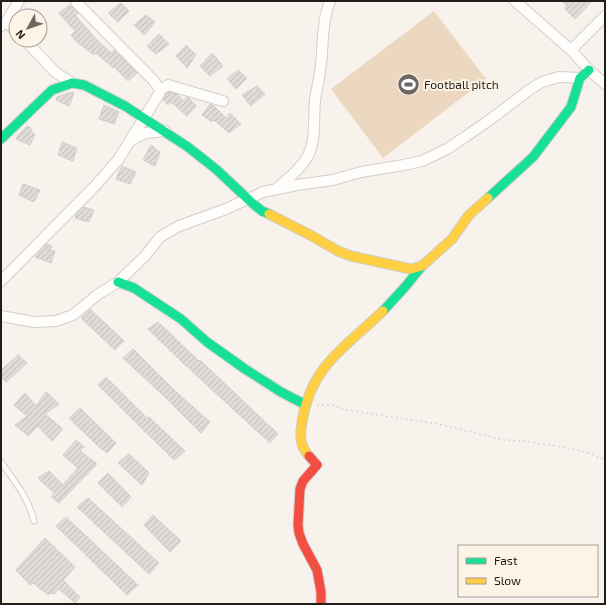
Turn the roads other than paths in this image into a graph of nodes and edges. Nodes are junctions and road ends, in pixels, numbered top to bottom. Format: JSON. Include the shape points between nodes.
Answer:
{"nodes":[{"id":1,"x":19,"y":1,"type":"edge"},
{"id":2,"x":330,"y":1,"type":"edge"},
{"id":3,"x":515,"y":1,"type":"edge"},
{"id":4,"x":76,"y":2,"type":"dead end"},
{"id":5,"x":605,"y":16,"type":"edge"},
{"id":6,"x":4,"y":24,"type":"edge"},
{"id":7,"x":32,"y":48,"type":"edge"},
{"id":8,"x":571,"y":50,"type":"junction"},
{"id":9,"x":589,"y":70,"type":"junction"},
{"id":10,"x":55,"y":72,"type":"junction"},
{"id":11,"x":580,"y":78,"type":"junction"},
{"id":12,"x":72,"y":83,"type":"junction"},
{"id":13,"x":605,"y":84,"type":"edge"},
{"id":14,"x":52,"y":90,"type":"junction"},
{"id":15,"x":160,"y":90,"type":"junction"},
{"id":16,"x":222,"y":101,"type":"dead end"},
{"id":17,"x":145,"y":119,"type":"junction"},
{"id":18,"x":164,"y":132,"type":"junction"},
{"id":19,"x":1,"y":139,"type":"edge"},
{"id":20,"x":131,"y":140,"type":"junction"},
{"id":21,"x":276,"y":189,"type":"junction"},
{"id":22,"x":248,"y":199,"type":"junction"},
{"id":23,"x":422,"y":266,"type":"junction"},
{"id":24,"x":1,"y":281,"type":"edge"},
{"id":25,"x":118,"y":282,"type":"junction"},
{"id":26,"x":1,"y":316,"type":"edge"},
{"id":27,"x":306,"y":405,"type":"junction"},
{"id":28,"x":1,"y":462,"type":"edge"},
{"id":29,"x":34,"y":521,"type":"dead end"},
{"id":30,"x":321,"y":604,"type":"edge"}],
"edges":[{"from":1,"to":6,"type":"street"},
{"from":2,"to":21,"type":"street","via":[[326,12],[311,147],[307,158]]},
{"from":3,"to":8,"type":"street"},
{"from":4,"to":15,"type":"street","via":[[154,80]]},
{"from":5,"to":8,"type":"street"},
{"from":7,"to":10,"type":"street"},
{"from":8,"to":9,"type":"street"},
{"from":9,"to":11,"type":"street"},
{"from":9,"to":13,"type":"street"},
{"from":10,"to":12,"type":"street"},
{"from":10,"to":14,"type":"street"},
{"from":11,"to":21,"type":"street","via":[[559,77],[542,82],[447,149],[422,161]]},
{"from":11,"to":23,"type":"street","via":[[571,107],[533,157],[469,215],[452,239]]},
{"from":12,"to":14,"type":"street"},
{"from":12,"to":17,"type":"street","via":[[96,90]]},
{"from":14,"to":19,"type":"street"},
{"from":15,"to":16,"type":"street","via":[[168,84]]},
{"from":15,"to":17,"type":"street"},
{"from":17,"to":18,"type":"street"},
{"from":17,"to":20,"type":"street"},
{"from":18,"to":20,"type":"street","via":[[145,133]]},
{"from":18,"to":22,"type":"street","via":[[194,151]]},
{"from":20,"to":24,"type":"street","via":[[118,160],[95,186]]},
{"from":21,"to":22,"type":"street"},
{"from":22,"to":23,"type":"street","via":[[262,211],[338,251],[405,269]]},
{"from":22,"to":25,"type":"street","via":[[167,232]]},
{"from":23,"to":27,"type":"street","via":[[320,373],[309,392]]},
{"from":25,"to":26,"type":"street","via":[[64,319],[34,322]]},
{"from":25,"to":27,"type":"street","via":[[134,287],[181,319],[235,362]]},
{"from":27,"to":30,"type":"street","via":[[301,427],[301,443],[317,465],[303,481],[300,489],[299,533],[317,570]]},
{"from":28,"to":29,"type":"lane","via":[[26,497]]}]}
